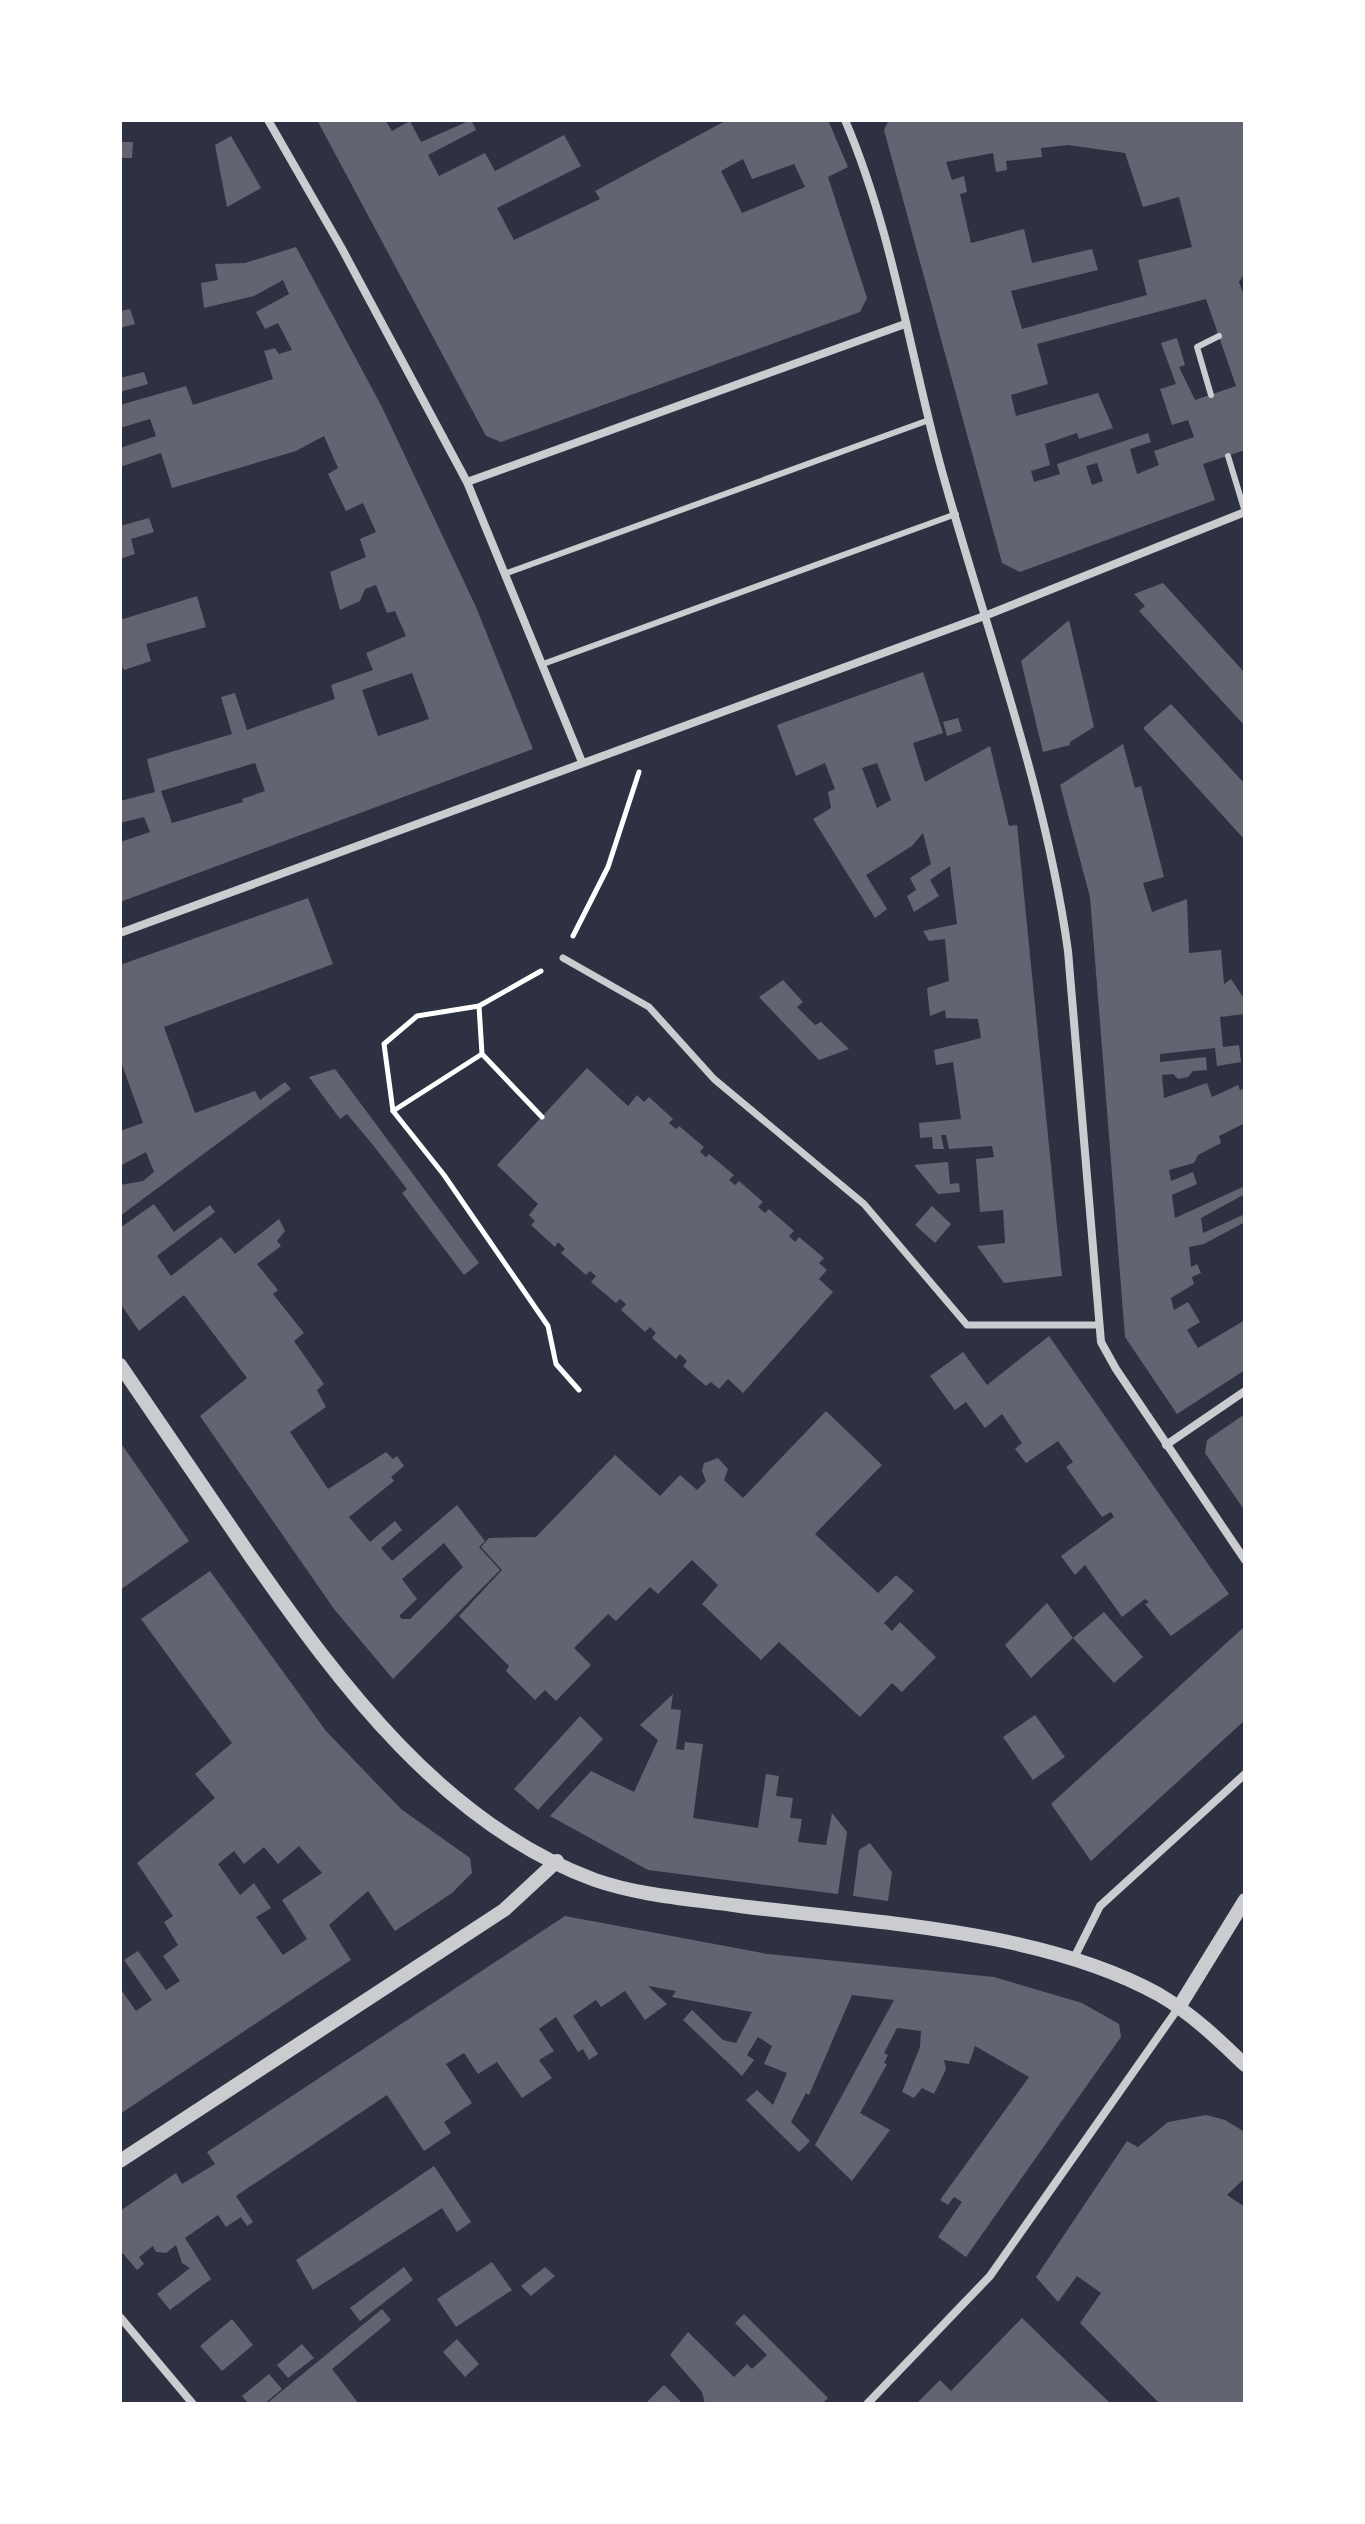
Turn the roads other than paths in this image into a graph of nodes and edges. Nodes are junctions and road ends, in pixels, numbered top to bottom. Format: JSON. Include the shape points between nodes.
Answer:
{"nodes":[{"id":1,"x":268,"y":120,"type":"edge"},
{"id":2,"x":845,"y":120,"type":"edge"},
{"id":3,"x":905,"y":324,"type":"junction"},
{"id":4,"x":1219,"y":336,"type":"dead end"},
{"id":5,"x":1211,"y":395,"type":"dead end"},
{"id":6,"x":929,"y":420,"type":"junction"},
{"id":7,"x":1228,"y":456,"type":"dead end"},
{"id":8,"x":467,"y":482,"type":"junction"},
{"id":9,"x":1245,"y":512,"type":"edge"},
{"id":10,"x":956,"y":514,"type":"junction"},
{"id":11,"x":507,"y":573,"type":"junction"},
{"id":12,"x":987,"y":615,"type":"junction"},
{"id":13,"x":543,"y":664,"type":"junction"},
{"id":14,"x":582,"y":762,"type":"junction"},
{"id":15,"x":120,"y":933,"type":"edge"},
{"id":16,"x":563,"y":958,"type":"road end"},
{"id":17,"x":1098,"y":1325,"type":"junction"},
{"id":18,"x":120,"y":1365,"type":"edge"},
{"id":19,"x":1245,"y":1391,"type":"edge"},
{"id":20,"x":1166,"y":1445,"type":"junction"},
{"id":21,"x":1245,"y":1560,"type":"edge"},
{"id":22,"x":1245,"y":1774,"type":"edge"},
{"id":23,"x":557,"y":1861,"type":"junction"},
{"id":24,"x":1245,"y":1900,"type":"edge"},
{"id":25,"x":1073,"y":1960,"type":"junction"},
{"id":26,"x":1179,"y":2007,"type":"junction"},
{"id":27,"x":1245,"y":2065,"type":"edge"},
{"id":28,"x":120,"y":2161,"type":"edge"},
{"id":29,"x":120,"y":2317,"type":"edge"},
{"id":30,"x":193,"y":2404,"type":"edge"},
{"id":31,"x":867,"y":2404,"type":"edge"}],
"edges":[{"from":1,"to":8,"type":"street"},
{"from":2,"to":3,"type":"street","via":[[879,207]]},
{"from":3,"to":6,"type":"street"},
{"from":3,"to":8,"type":"street"},
{"from":4,"to":5,"type":"lane","via":[[1197,347]]},
{"from":6,"to":10,"type":"street"},
{"from":6,"to":11,"type":"lane"},
{"from":7,"to":9,"type":"lane"},
{"from":8,"to":11,"type":"street"},
{"from":9,"to":12,"type":"street"},
{"from":10,"to":12,"type":"street"},
{"from":10,"to":13,"type":"lane"},
{"from":11,"to":13,"type":"street"},
{"from":12,"to":14,"type":"street"},
{"from":12,"to":17,"type":"street","via":[[1065,927]]},
{"from":13,"to":14,"type":"street"},
{"from":14,"to":15,"type":"street"},
{"from":16,"to":17,"type":"street","via":[[649,1007],[714,1079],[864,1204],[967,1325]]},
{"from":17,"to":20,"type":"street","via":[[1109,1358]]},
{"from":18,"to":23,"type":"street","via":[[324,1661],[364,1709],[442,1784],[503,1830]]},
{"from":19,"to":20,"type":"street"},
{"from":20,"to":21,"type":"street"},
{"from":22,"to":25,"type":"street","via":[[1100,1906]]},
{"from":23,"to":25,"type":"street","via":[[592,1879],[647,1893],[983,1938]]},
{"from":23,"to":28,"type":"street","via":[[504,1910]]},
{"from":24,"to":26,"type":"street"},
{"from":25,"to":26,"type":"street"},
{"from":26,"to":27,"type":"street"},
{"from":26,"to":31,"type":"street","via":[[990,2276]]},
{"from":29,"to":30,"type":"street"}]}
